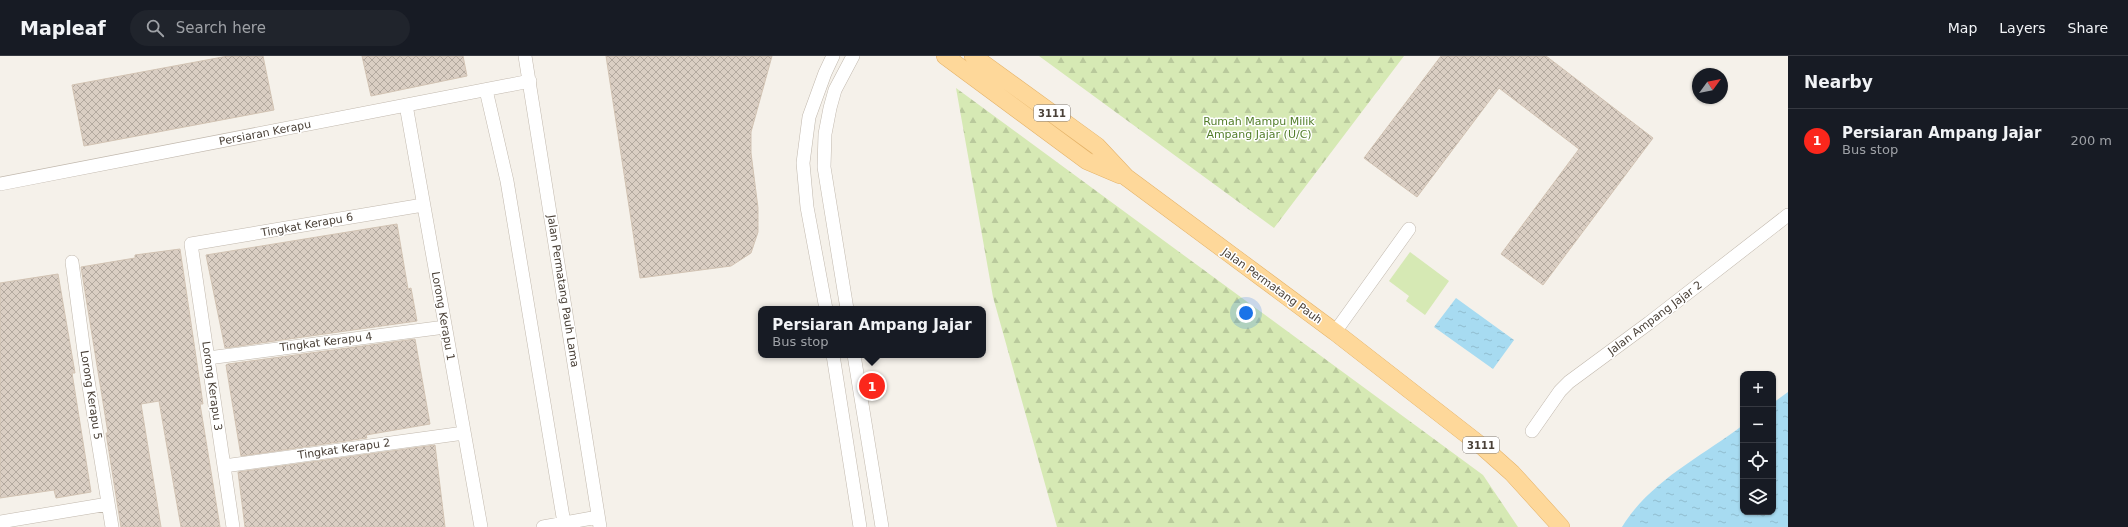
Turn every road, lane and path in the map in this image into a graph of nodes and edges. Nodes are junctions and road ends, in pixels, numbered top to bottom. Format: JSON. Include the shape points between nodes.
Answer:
{"nodes":[{"id":1,"x":525,"y":56,"type":"edge"},
{"id":2,"x":833,"y":56,"type":"edge"},
{"id":3,"x":853,"y":56,"type":"edge"},
{"id":4,"x":945,"y":56,"type":"edge"},
{"id":5,"x":973,"y":56,"type":"edge"},
{"id":6,"x":530,"y":82,"type":"junction"},
{"id":7,"x":486,"y":90,"type":"junction"},
{"id":8,"x":406,"y":105,"type":"junction"},
{"id":9,"x":1126,"y":177,"type":"junction"},
{"id":10,"x":0,"y":184,"type":"edge"},
{"id":11,"x":423,"y":205,"type":"junction"},
{"id":12,"x":1788,"y":215,"type":"edge"},
{"id":13,"x":1409,"y":229,"type":"dead end"},
{"id":14,"x":191,"y":244,"type":"joint"},
{"id":15,"x":72,"y":262,"type":"dead end"},
{"id":16,"x":825,"y":306,"type":"edge"},
{"id":17,"x":847,"y":306,"type":"edge"},
{"id":18,"x":445,"y":327,"type":"junction"},
{"id":19,"x":1335,"y":332,"type":"junction"},
{"id":20,"x":208,"y":358,"type":"junction"},
{"id":21,"x":833,"y":358,"type":"edge"},
{"id":22,"x":854,"y":358,"type":"edge"},
{"id":23,"x":1532,"y":431,"type":"dead end"},
{"id":24,"x":464,"y":433,"type":"junction"},
{"id":25,"x":224,"y":466,"type":"junction"},
{"id":26,"x":108,"y":504,"type":"junction"},
{"id":27,"x":0,"y":522,"type":"edge"},
{"id":28,"x":599,"y":522,"type":"edge"},
{"id":29,"x":564,"y":523,"type":"junction"},
{"id":30,"x":112,"y":527,"type":"edge"},
{"id":31,"x":233,"y":527,"type":"edge"},
{"id":32,"x":481,"y":527,"type":"edge"},
{"id":33,"x":543,"y":527,"type":"edge"},
{"id":34,"x":860,"y":527,"type":"edge"},
{"id":35,"x":882,"y":527,"type":"edge"},
{"id":36,"x":1560,"y":527,"type":"edge"}],
"edges":[{"from":1,"to":6,"type":"street","name":"Jalan Permatang Pauh Lama"},
{"from":2,"to":16,"type":"street","via":[[809,117],[803,163],[807,207]]},
{"from":3,"to":17,"type":"street","via":[[835,90],[830,108],[825,134],[824,167]]},
{"from":4,"to":9,"type":"main road","via":[[1087,161]]},
{"from":5,"to":9,"type":"main road","name":"Jalan Permatang Pauh","number":"3111","via":[[1097,146]]},
{"from":6,"to":7,"type":"street","name":"Persiaran Kerapu"},
{"from":6,"to":28,"type":"street","name":"Jalan Permatang Pauh Lama"},
{"from":7,"to":8,"type":"street","name":"Persiaran Kerapu"},
{"from":7,"to":29,"type":"street","via":[[507,181]]},
{"from":8,"to":10,"type":"street","name":"Persiaran Kerapu"},
{"from":8,"to":11,"type":"street","name":"Lorong Kerapu 1"},
{"from":9,"to":19,"type":"main road","name":"Jalan Permatang Pauh","number":"3111"},
{"from":11,"to":14,"type":"street","name":"Tingkat Kerapu 6"},
{"from":11,"to":18,"type":"street","name":"Lorong Kerapu 1"},
{"from":12,"to":23,"type":"street","name":"Jalan Ampang Jajar 2","via":[[1569,382]]},
{"from":13,"to":19,"type":"street"},
{"from":14,"to":20,"type":"street","name":"Lorong Kerapu 3"},
{"from":15,"to":26,"type":"street","name":"Lorong Kerapu 5"},
{"from":18,"to":20,"type":"street","name":"Tingkat Kerapu 4"},
{"from":18,"to":24,"type":"street","name":"Lorong Kerapu 1"},
{"from":19,"to":36,"type":"main road","name":"Jalan Permatang Pauh","number":"3111","via":[[1484,448],[1512,473]]},
{"from":20,"to":25,"type":"street","name":"Lorong Kerapu 3"},
{"from":21,"to":34,"type":"street"},
{"from":22,"to":35,"type":"street"},
{"from":24,"to":25,"type":"street","name":"Tingkat Kerapu 2"},
{"from":24,"to":32,"type":"street","name":"Lorong Kerapu 1"},
{"from":25,"to":31,"type":"street","name":"Lorong Kerapu 3"},
{"from":26,"to":27,"type":"street"},
{"from":26,"to":30,"type":"street","name":"Lorong Kerapu 5"},
{"from":28,"to":29,"type":"street"},
{"from":29,"to":33,"type":"street"}]}
